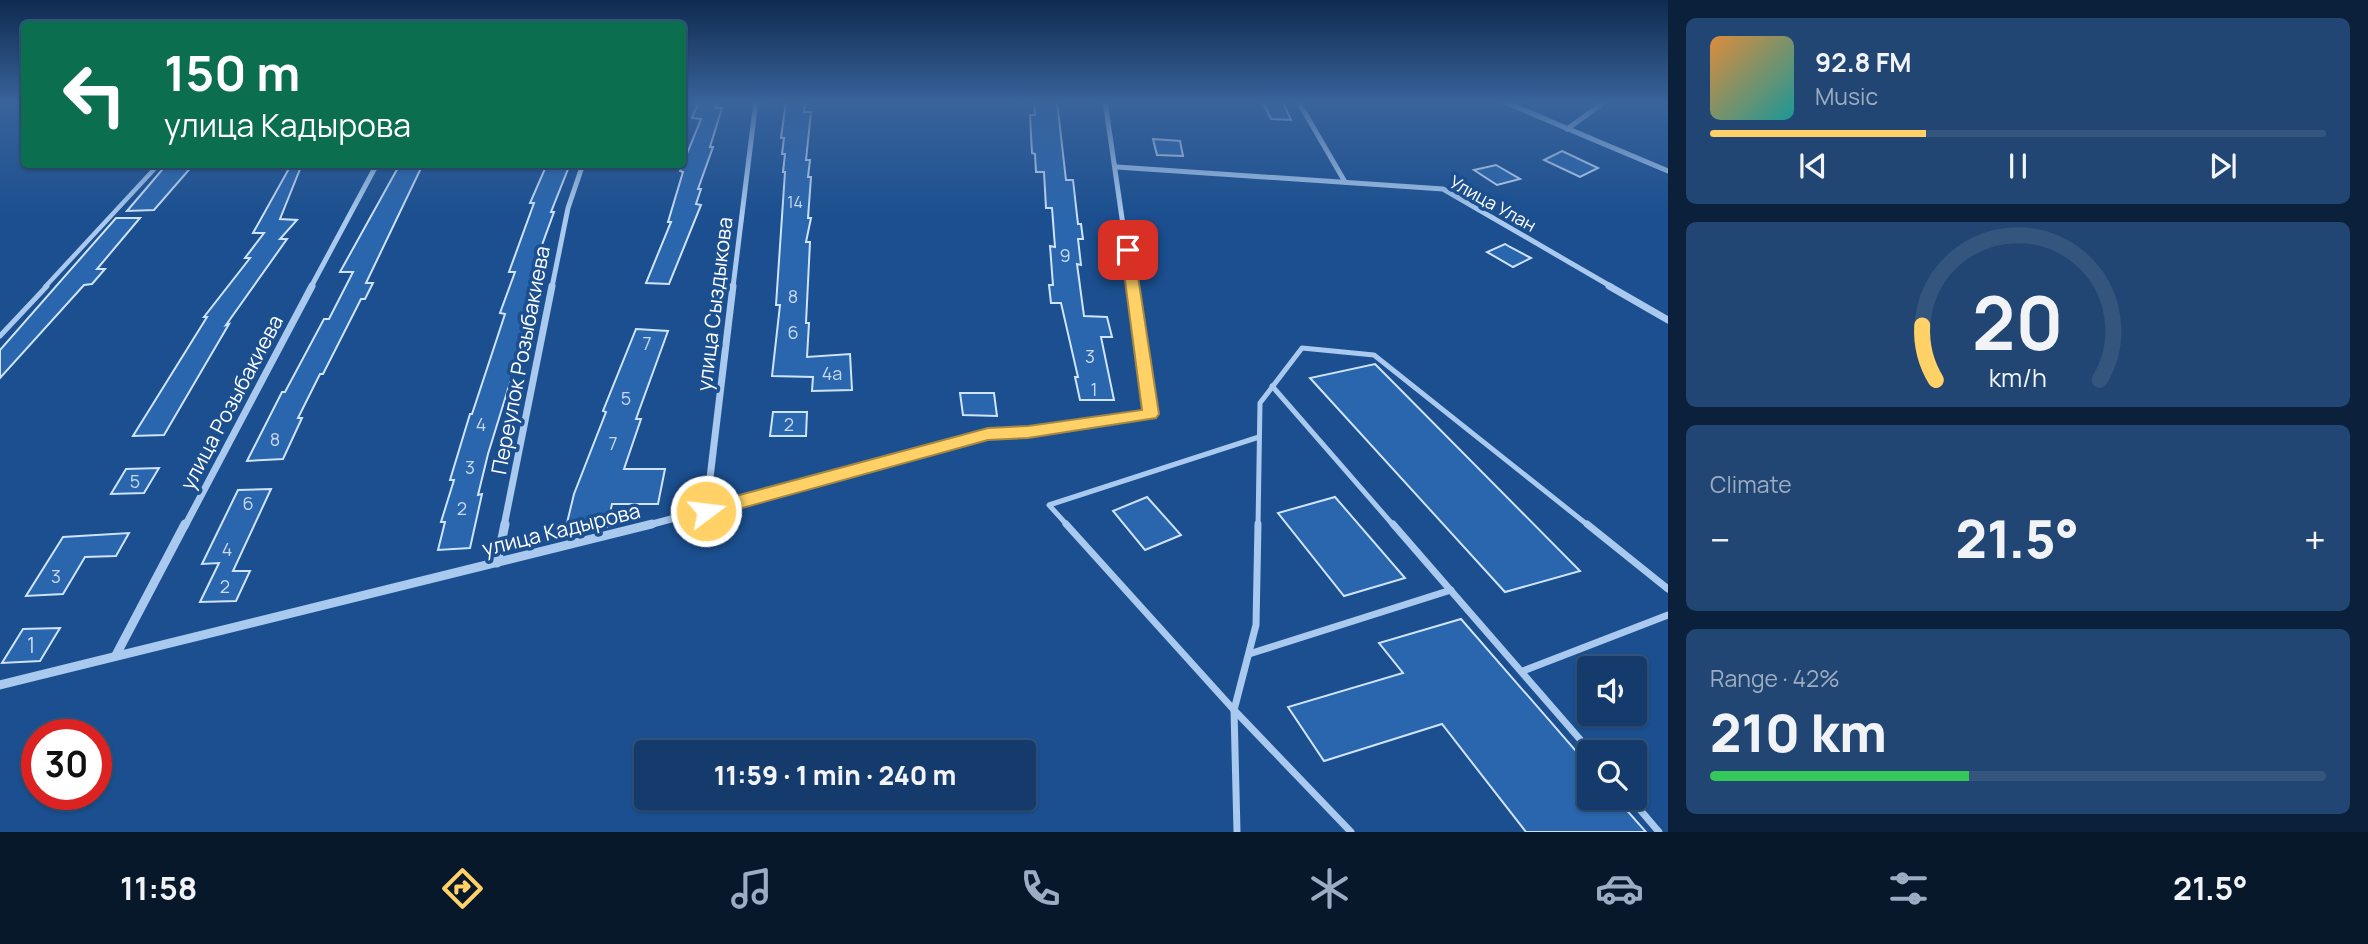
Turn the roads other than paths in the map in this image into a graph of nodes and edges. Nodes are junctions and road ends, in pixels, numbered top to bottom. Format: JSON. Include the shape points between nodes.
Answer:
{"nodes":[{"id":1,"x":751,"y":140,"type":"edge"},
{"id":2,"x":1112,"y":140,"type":"edge"},
{"id":3,"x":1321,"y":140,"type":"edge"},
{"id":4,"x":1593,"y":140,"type":"edge"},
{"id":5,"x":1117,"y":167,"type":"junction"},
{"id":6,"x":155,"y":168,"type":"edge"},
{"id":7,"x":375,"y":168,"type":"edge"},
{"id":8,"x":582,"y":168,"type":"edge"},
{"id":9,"x":1668,"y":171,"type":"edge"},
{"id":10,"x":1345,"y":182,"type":"junction"},
{"id":11,"x":1668,"y":320,"type":"edge"},
{"id":12,"x":0,"y":336,"type":"edge"},
{"id":13,"x":1272,"y":386,"type":"junction"},
{"id":14,"x":1259,"y":437,"type":"junction"},
{"id":15,"x":706,"y":511,"type":"junction"},
{"id":16,"x":497,"y":563,"type":"junction"},
{"id":17,"x":1668,"y":589,"type":"edge"},
{"id":18,"x":1451,"y":590,"type":"junction"},
{"id":19,"x":1668,"y":615,"type":"edge"},
{"id":20,"x":1249,"y":654,"type":"junction"},
{"id":21,"x":116,"y":655,"type":"junction"},
{"id":22,"x":1523,"y":671,"type":"junction"},
{"id":23,"x":0,"y":685,"type":"edge"},
{"id":24,"x":1234,"y":710,"type":"junction"},
{"id":25,"x":1581,"y":740,"type":"edge"},
{"id":26,"x":1640,"y":810,"type":"edge"},
{"id":27,"x":1237,"y":832,"type":"edge"},
{"id":28,"x":1351,"y":832,"type":"edge"},
{"id":29,"x":1658,"y":832,"type":"edge"}],
"edges":[{"from":1,"to":15,"type":"street","name":"улица Сыздыкова"},
{"from":2,"to":5,"type":"street","name":"улица Кадырова"},
{"from":3,"to":10,"type":"street"},
{"from":4,"to":9,"type":"street"},
{"from":5,"to":10,"type":"street","name":"Улица Улан"},
{"from":5,"to":15,"type":"street","name":"улица Кадырова","via":[[1151,414],[988,434]]},
{"from":6,"to":12,"type":"lane"},
{"from":7,"to":21,"type":"street","name":"улица Розыбакиева"},
{"from":8,"to":16,"type":"street","name":"Переулок Розыбакиева","via":[[568,208]]},
{"from":10,"to":11,"type":"street","name":"Улица Улан","via":[[1443,189]]},
{"from":13,"to":14,"type":"lane","via":[[1259,403]]},
{"from":13,"to":17,"type":"lane","via":[[1301,348],[1374,355]]},
{"from":13,"to":18,"type":"lane"},
{"from":14,"to":20,"type":"lane","via":[[1256,625]]},
{"from":14,"to":24,"type":"lane","via":[[1049,505]]},
{"from":15,"to":16,"type":"street","name":"улица Кадырова"},
{"from":16,"to":21,"type":"street","name":"улица Кадырова"},
{"from":18,"to":20,"type":"lane"},
{"from":18,"to":22,"type":"lane"},
{"from":19,"to":22,"type":"lane"},
{"from":20,"to":24,"type":"lane"},
{"from":21,"to":23,"type":"street","name":"улица Кадырова"},
{"from":22,"to":25,"type":"lane"},
{"from":24,"to":27,"type":"lane"},
{"from":24,"to":28,"type":"lane"},
{"from":26,"to":29,"type":"lane"}]}
